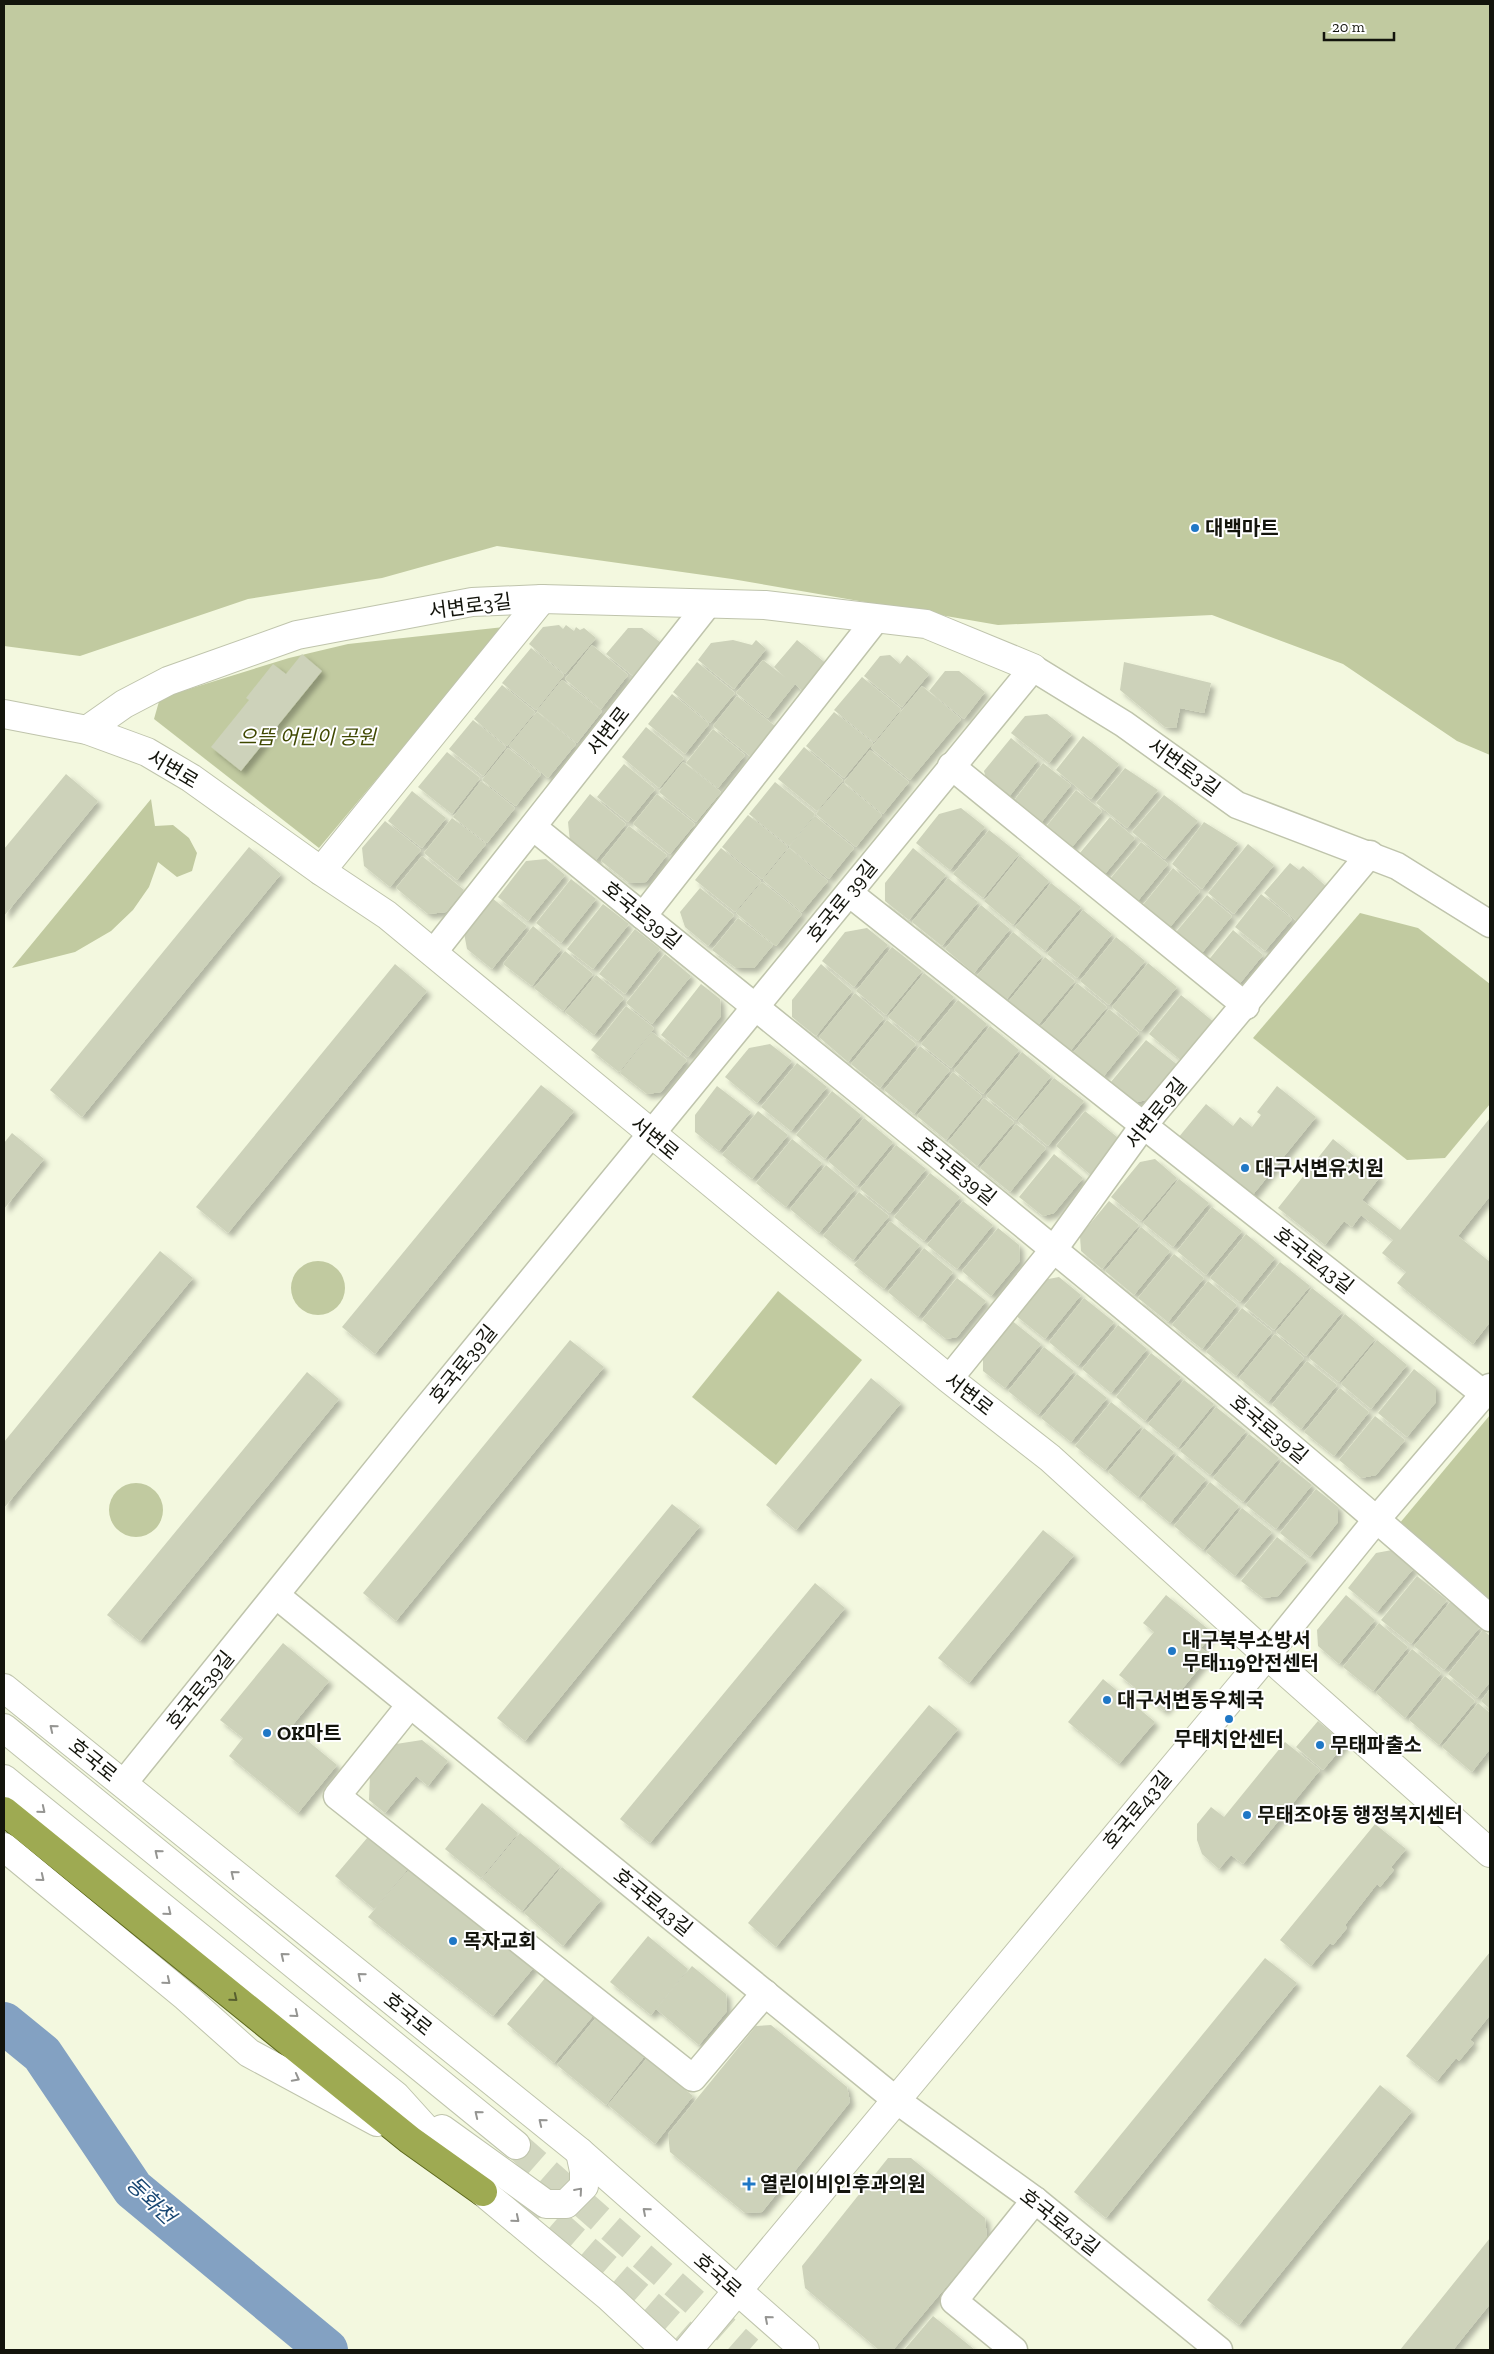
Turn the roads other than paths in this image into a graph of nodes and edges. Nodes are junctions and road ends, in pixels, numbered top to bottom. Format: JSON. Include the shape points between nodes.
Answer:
{"nodes":[{"id":1,"x":542,"y":598,"type":"junction"},
{"id":2,"x":708,"y":604,"type":"junction"},
{"id":3,"x":876,"y":619,"type":"junction"},
{"id":4,"x":1033,"y":668,"type":"junction"},
{"id":5,"x":4,"y":714,"type":"edge"},
{"id":6,"x":87,"y":730,"type":"junction"},
{"id":7,"x":951,"y":766,"type":"junction"},
{"id":8,"x":533,"y":826,"type":"junction"},
{"id":9,"x":1370,"y":854,"type":"junction"},
{"id":10,"x":320,"y":871,"type":"junction"},
{"id":11,"x":849,"y":893,"type":"junction"},
{"id":12,"x":643,"y":916,"type":"junction"},
{"id":13,"x":1490,"y":924,"type":"edge"},
{"id":14,"x":433,"y":953,"type":"junction"},
{"id":15,"x":1246,"y":1006,"type":"junction"},
{"id":16,"x":757,"y":1007,"type":"junction"},
{"id":17,"x":1143,"y":1126,"type":"junction"},
{"id":18,"x":651,"y":1135,"type":"junction"},
{"id":19,"x":1054,"y":1250,"type":"junction"},
{"id":20,"x":948,"y":1379,"type":"junction"},
{"id":21,"x":1487,"y":1390,"type":"edge"},
{"id":22,"x":1377,"y":1519,"type":"junction"},
{"id":23,"x":277,"y":1596,"type":"junction"},
{"id":24,"x":1490,"y":1618,"type":"edge"},
{"id":25,"x":1267,"y":1655,"type":"junction"},
{"id":26,"x":4,"y":1688,"type":"edge"},
{"id":27,"x":410,"y":1705,"type":"junction"},
{"id":28,"x":4,"y":1728,"type":"edge"},
{"id":29,"x":4,"y":1779,"type":"edge"},
{"id":30,"x":123,"y":1784,"type":"junction"},
{"id":31,"x":4,"y":1811,"type":"edge"},
{"id":32,"x":4,"y":1847,"type":"edge"},
{"id":33,"x":1490,"y":1853,"type":"edge"},
{"id":34,"x":765,"y":1993,"type":"junction"},
{"id":35,"x":396,"y":2096,"type":"junction"},
{"id":36,"x":896,"y":2100,"type":"junction"},
{"id":37,"x":410,"y":2140,"type":"junction"},
{"id":38,"x":516,"y":2145,"type":"tunnel mouth"},
{"id":39,"x":580,"y":2152,"type":"junction"},
{"id":40,"x":484,"y":2192,"type":"junction"},
{"id":41,"x":1035,"y":2200,"type":"junction"},
{"id":42,"x":738,"y":2292,"type":"junction"},
{"id":43,"x":666,"y":2350,"type":"edge"},
{"id":44,"x":688,"y":2350,"type":"edge"},
{"id":45,"x":805,"y":2350,"type":"edge"},
{"id":46,"x":1014,"y":2350,"type":"edge"},
{"id":47,"x":1219,"y":2350,"type":"edge"}],
"edges":[{"from":1,"to":2,"type":"main road","name":"서변로3길"},
{"from":1,"to":6,"type":"main road","name":"서변로3길","via":[[472,602],[297,635],[168,681],[124,704]]},
{"from":1,"to":10,"type":"main road"},
{"from":2,"to":3,"type":"main road","name":"서변로3길","via":[[765,605]]},
{"from":2,"to":8,"type":"street","name":"서변로"},
{"from":3,"to":4,"type":"main road","name":"서변로3길","via":[[926,624]]},
{"from":3,"to":12,"type":"street"},
{"from":4,"to":7,"type":"street","name":"호국로 39길"},
{"from":4,"to":9,"type":"street","name":"서변로3길","via":[[1124,724],[1237,805]]},
{"from":5,"to":6,"type":"main road","name":"서변로"},
{"from":6,"to":10,"type":"main road","name":"서변로","via":[[147,752],[191,778]]},
{"from":7,"to":11,"type":"street","name":"호국로 39길"},
{"from":7,"to":15,"type":"street"},
{"from":8,"to":12,"type":"street","name":"호국로39길"},
{"from":8,"to":14,"type":"street","name":"서변로"},
{"from":9,"to":13,"type":"street","name":"서변로3길","via":[[1397,866]]},
{"from":9,"to":15,"type":"street","name":"서변로9길"},
{"from":10,"to":14,"type":"main road","name":"서변로","via":[[386,915]]},
{"from":11,"to":16,"type":"street","name":"호국로 39길"},
{"from":11,"to":17,"type":"street"},
{"from":12,"to":16,"type":"street","name":"호국로39길"},
{"from":14,"to":18,"type":"main road","name":"서변로"},
{"from":15,"to":17,"type":"street","name":"서변로9길"},
{"from":16,"to":18,"type":"street","name":"호국로 39길"},
{"from":16,"to":19,"type":"street","name":"호국로39길"},
{"from":17,"to":19,"type":"street","name":"서변로9길"},
{"from":17,"to":21,"type":"street","name":"호국로43길"},
{"from":18,"to":20,"type":"main road","name":"서변로"},
{"from":18,"to":23,"type":"street","name":"호국로39길"},
{"from":19,"to":20,"type":"street","name":"서변로9길"},
{"from":19,"to":22,"type":"street","name":"호국로39길"},
{"from":20,"to":25,"type":"main road","name":"서변로","via":[[1050,1458]]},
{"from":21,"to":22,"type":"street","name":"호국로43길"},
{"from":22,"to":24,"type":"street"},
{"from":22,"to":25,"type":"street","name":"호국로43길"},
{"from":23,"to":27,"type":"street"},
{"from":23,"to":30,"type":"street","name":"호국로39길"},
{"from":25,"to":33,"type":"main road","name":"서변로"},
{"from":25,"to":36,"type":"main road","name":"호국로43길"},
{"from":30,"to":26,"type":"main road","name":"호국로","one_way":true},
{"from":27,"to":34,"type":"street","name":"호국로43길"},
{"from":27,"to":34,"type":"street","via":[[337,1796],[692,2078]]},
{"from":38,"to":28,"type":"main road","name":"호국로","one_way":true},
{"from":29,"to":35,"type":"main road","one_way":true},
{"from":39,"to":30,"type":"main road","name":"호국로","one_way":true},
{"from":31,"to":37,"type":"highway","one_way":true},
{"from":32,"to":37,"type":"main road","one_way":true,"via":[[249,2053]]},
{"from":34,"to":36,"type":"street","name":"호국로43길"},
{"from":35,"to":39,"type":"main road","one_way":true,"via":[[546,2204],[566,2204],[584,2186]]},
{"from":35,"to":40,"type":"main road"},
{"from":36,"to":41,"type":"street","name":"호국로43길"},
{"from":36,"to":42,"type":"main road","name":"호국로43길"},
{"from":37,"to":40,"type":"highway"},
{"from":42,"to":39,"type":"main road","name":"호국로","one_way":true},
{"from":40,"to":43,"type":"main road","one_way":true,"via":[[609,2297]]},
{"from":41,"to":46,"type":"street","via":[[954,2301]]},
{"from":41,"to":47,"type":"street","name":"호국로43길"},
{"from":42,"to":44,"type":"main road","name":"호국로43길"},
{"from":45,"to":42,"type":"main road","name":"호국로","one_way":true}]}
